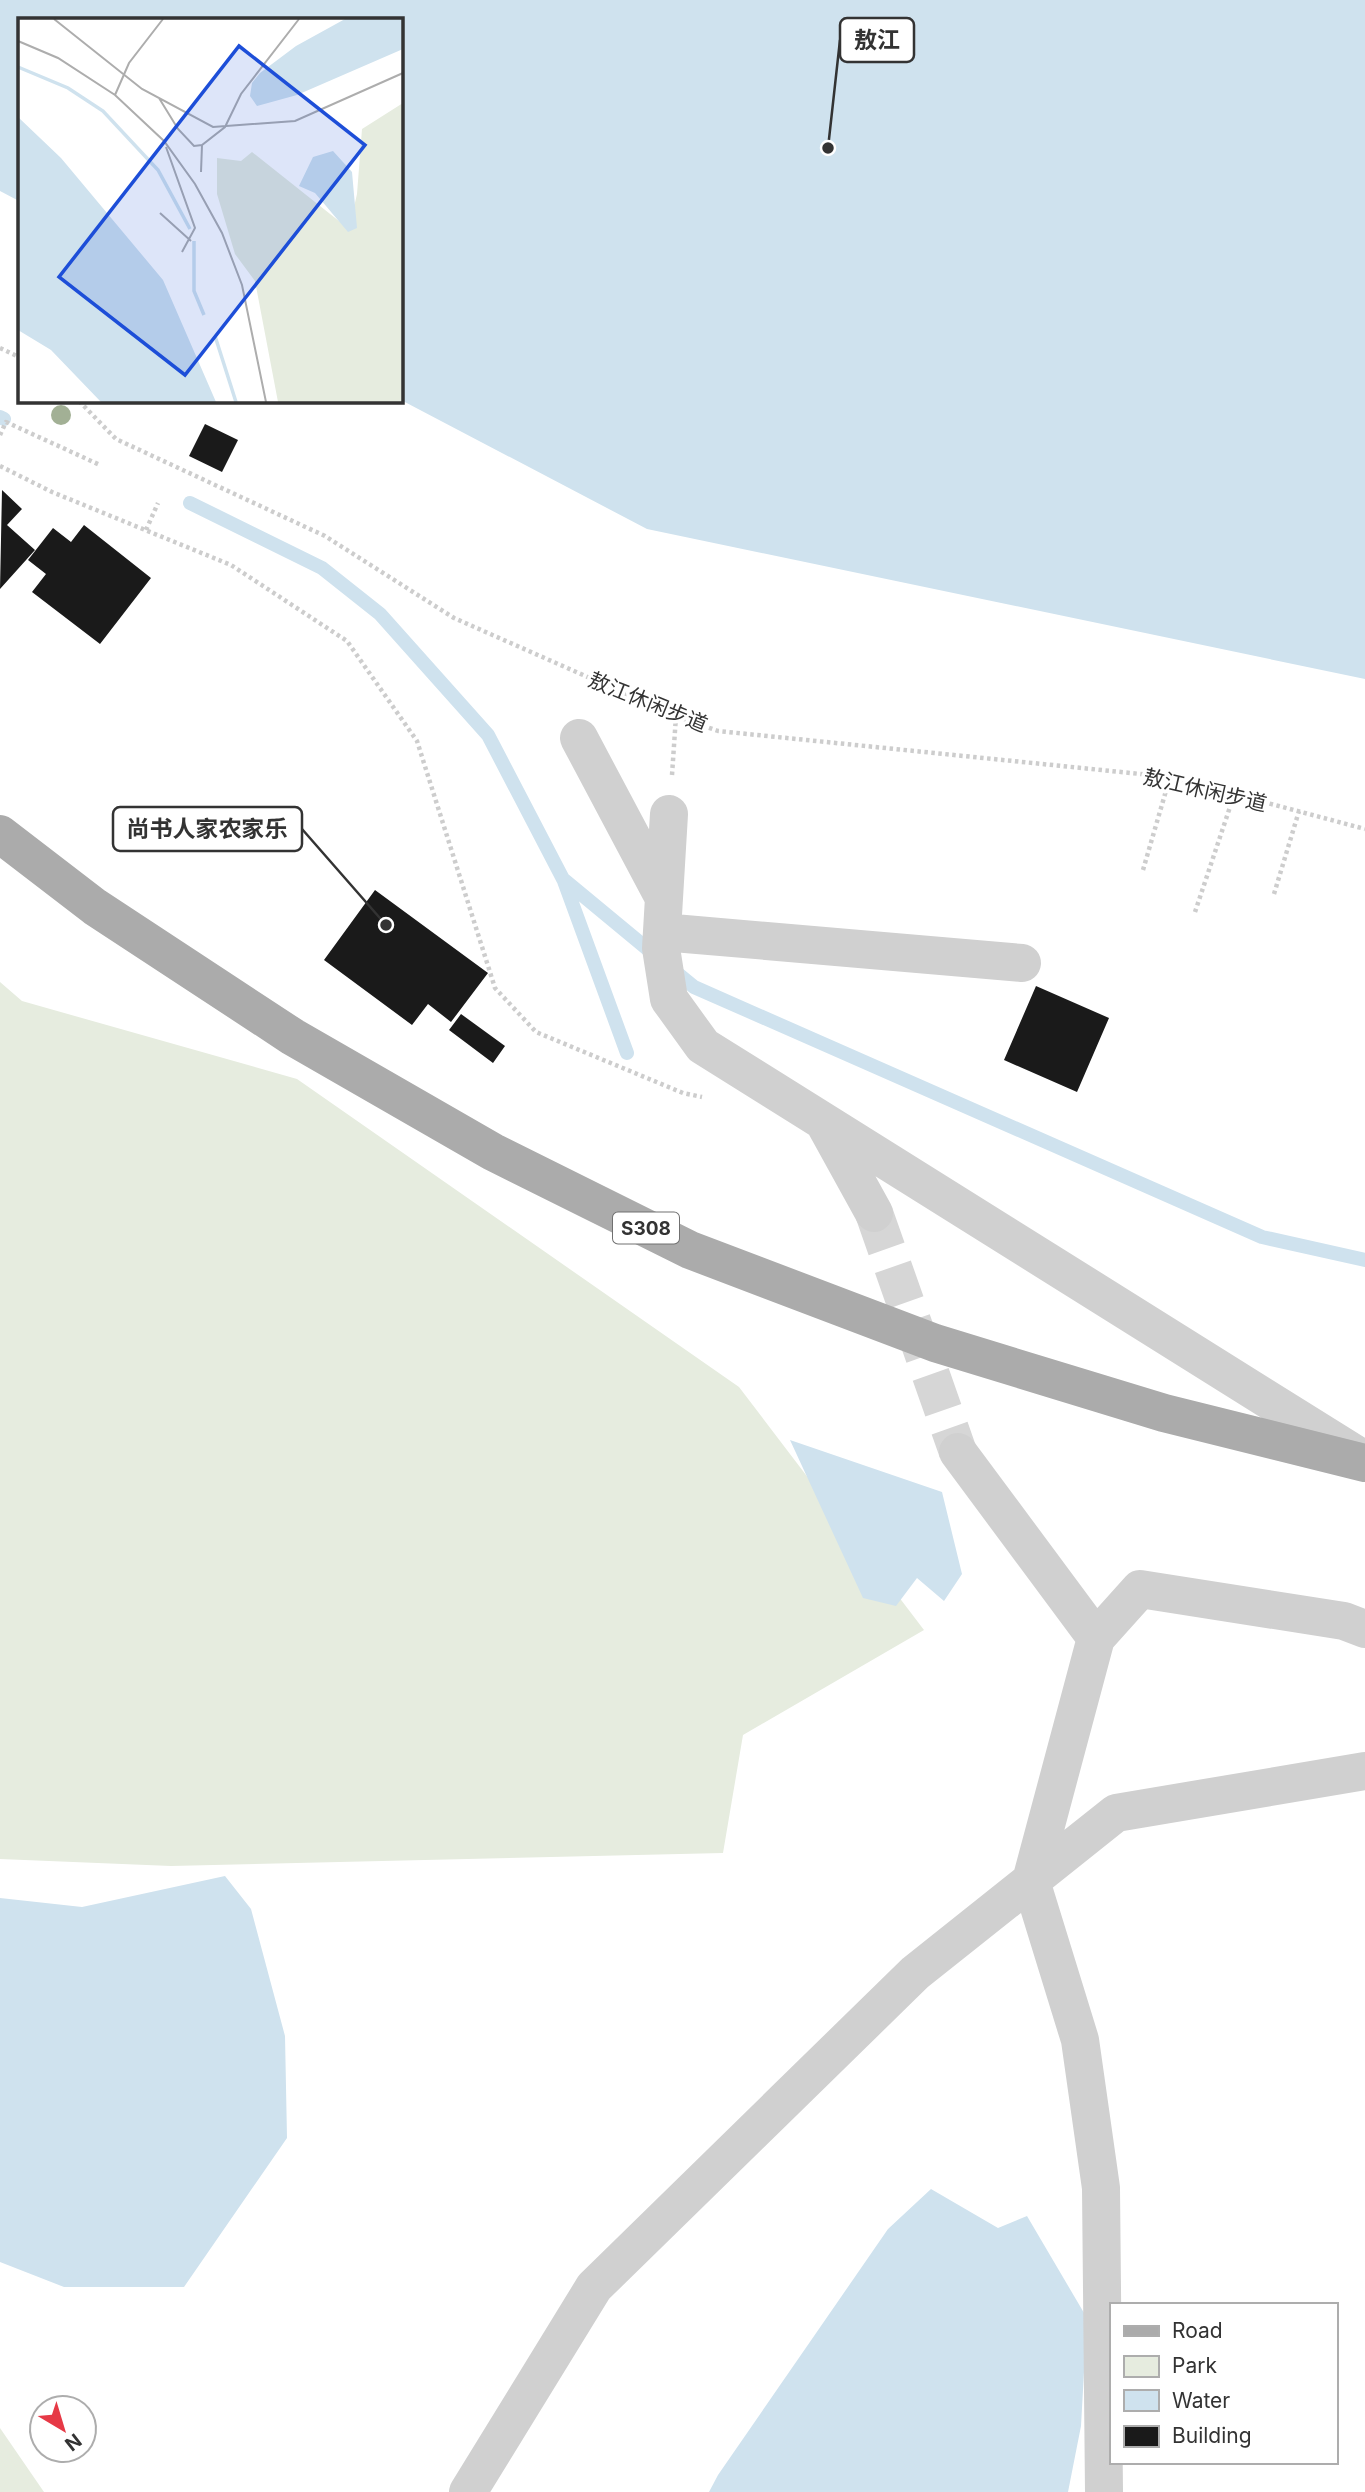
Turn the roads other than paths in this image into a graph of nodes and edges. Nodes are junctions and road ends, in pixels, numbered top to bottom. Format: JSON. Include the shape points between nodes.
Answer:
{"nodes":[{"id":1,"x":579,"y":737,"type":"dead end"},
{"id":2,"x":669,"y":814,"type":"road end"},
{"id":3,"x":0,"y":834,"type":"edge"},
{"id":4,"x":662,"y":926,"type":"junction"},
{"id":5,"x":1022,"y":963,"type":"dead end"},
{"id":6,"x":826,"y":1125,"type":"junction"},
{"id":7,"x":874,"y":1213,"type":"tunnel mouth"},
{"id":8,"x":958,"y":1452,"type":"tunnel mouth"},
{"id":9,"x":1365,"y":1461,"type":"edge"},
{"id":10,"x":1365,"y":1629,"type":"edge"},
{"id":11,"x":1096,"y":1638,"type":"junction"},
{"id":12,"x":1365,"y":1771,"type":"edge"},
{"id":13,"x":1031,"y":1881,"type":"junction"},
{"id":14,"x":468,"y":2492,"type":"edge"},
{"id":15,"x":1104,"y":2492,"type":"edge"}],
"edges":[{"from":1,"to":4,"type":"street"},
{"from":2,"to":4,"type":"street"},
{"from":3,"to":9,"type":"main road","number":"S308","via":[[95,907],[292,1037],[493,1152],[690,1250],[935,1343],[1164,1413]]},
{"from":4,"to":5,"type":"street"},
{"from":4,"to":6,"type":"street","via":[[669,999],[703,1046]]},
{"from":6,"to":7,"type":"street"},
{"from":6,"to":9,"type":"street"},
{"from":8,"to":11,"type":"street"},
{"from":10,"to":11,"type":"street","via":[[1344,1621],[1140,1589]]},
{"from":11,"to":13,"type":"street"},
{"from":12,"to":13,"type":"street","via":[[1116,1813]]},
{"from":13,"to":14,"type":"street","via":[[915,1973],[594,2287]]},
{"from":13,"to":15,"type":"street","via":[[1080,2040],[1101,2188]]}]}
